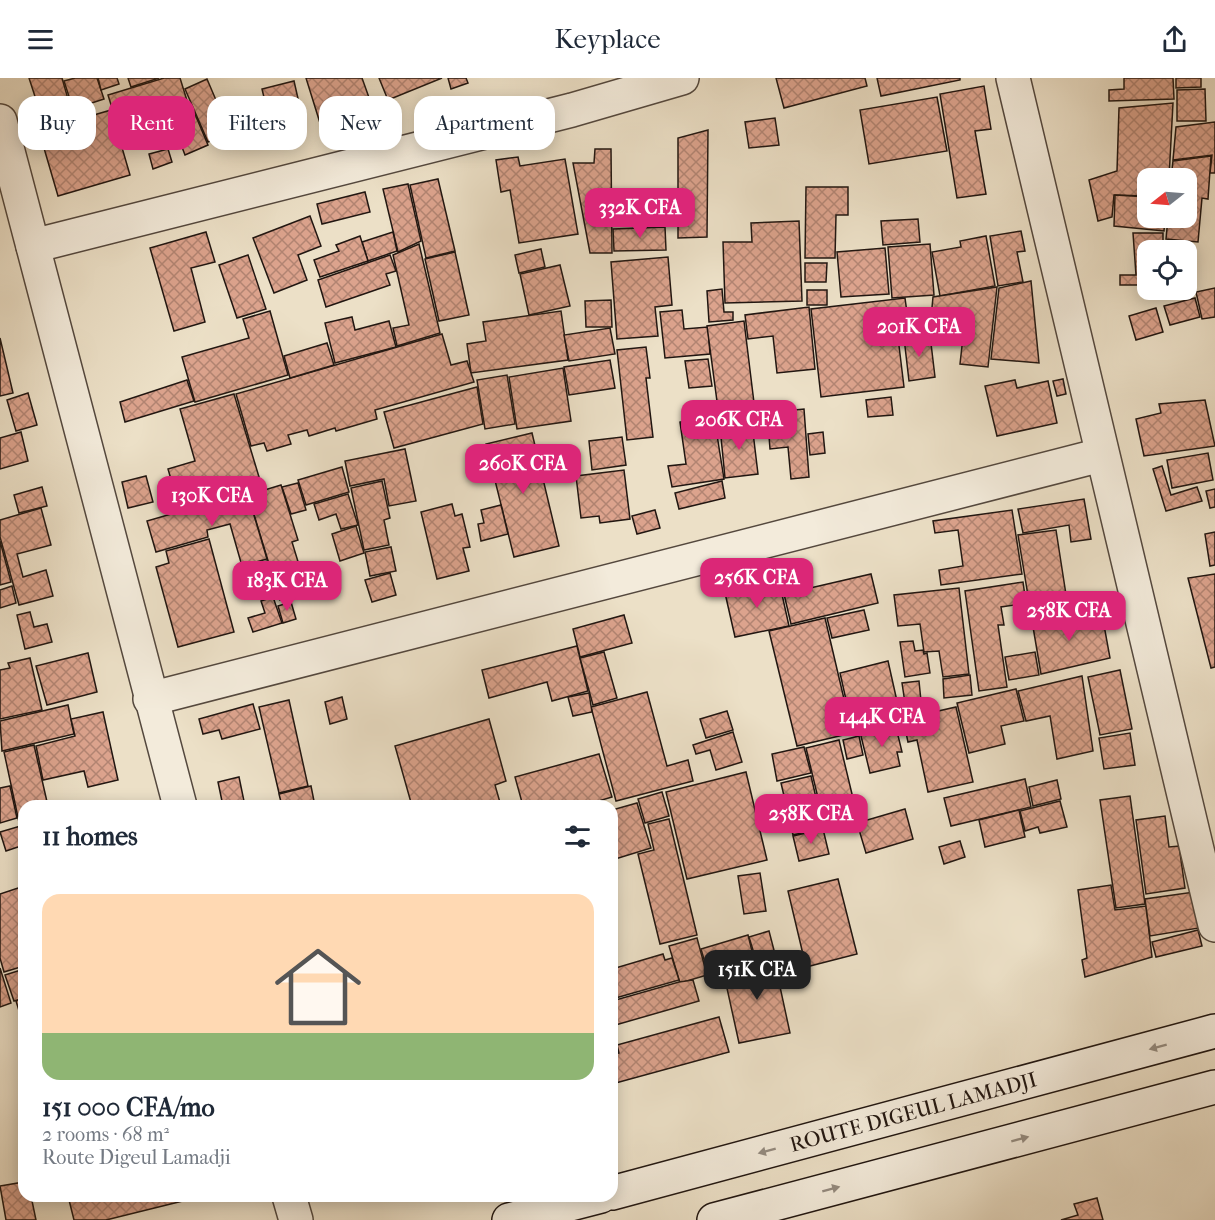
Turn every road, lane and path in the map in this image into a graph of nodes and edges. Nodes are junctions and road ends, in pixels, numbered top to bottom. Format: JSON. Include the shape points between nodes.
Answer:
{"nodes":[{"id":1,"x":682,"y":78,"type":"edge"},
{"id":2,"x":1013,"y":78,"type":"edge"},
{"id":3,"x":0,"y":122,"type":"edge"},
{"id":4,"x":33,"y":246,"type":"junction"},
{"id":5,"x":1101,"y":455,"type":"junction"},
{"id":6,"x":150,"y":699,"type":"junction"},
{"id":7,"x":178,"y":800,"type":"edge"},
{"id":8,"x":1215,"y":925,"type":"edge"},
{"id":9,"x":1215,"y":1032,"type":"edge"},
{"id":10,"x":1215,"y":1087,"type":"edge"},
{"id":11,"x":618,"y":1191,"type":"edge"},
{"id":12,"x":291,"y":1202,"type":"edge"},
{"id":13,"x":578,"y":1202,"type":"edge"},
{"id":14,"x":296,"y":1220,"type":"edge"},
{"id":15,"x":509,"y":1220,"type":"edge"},
{"id":16,"x":714,"y":1220,"type":"edge"}],
"edges":[{"from":1,"to":4,"type":"street","via":[[560,113]]},
{"from":2,"to":5,"type":"street"},
{"from":3,"to":4,"type":"street"},
{"from":4,"to":6,"type":"street"},
{"from":5,"to":6,"type":"street"},
{"from":5,"to":8,"type":"street"},
{"from":6,"to":7,"type":"street"},
{"from":9,"to":11,"type":"street","name":"ROUTE DIGEUL LAMADJI","one_way":true},
{"from":16,"to":10,"type":"street","one_way":true},
{"from":12,"to":14,"type":"street"},
{"from":13,"to":15,"type":"street"}]}
